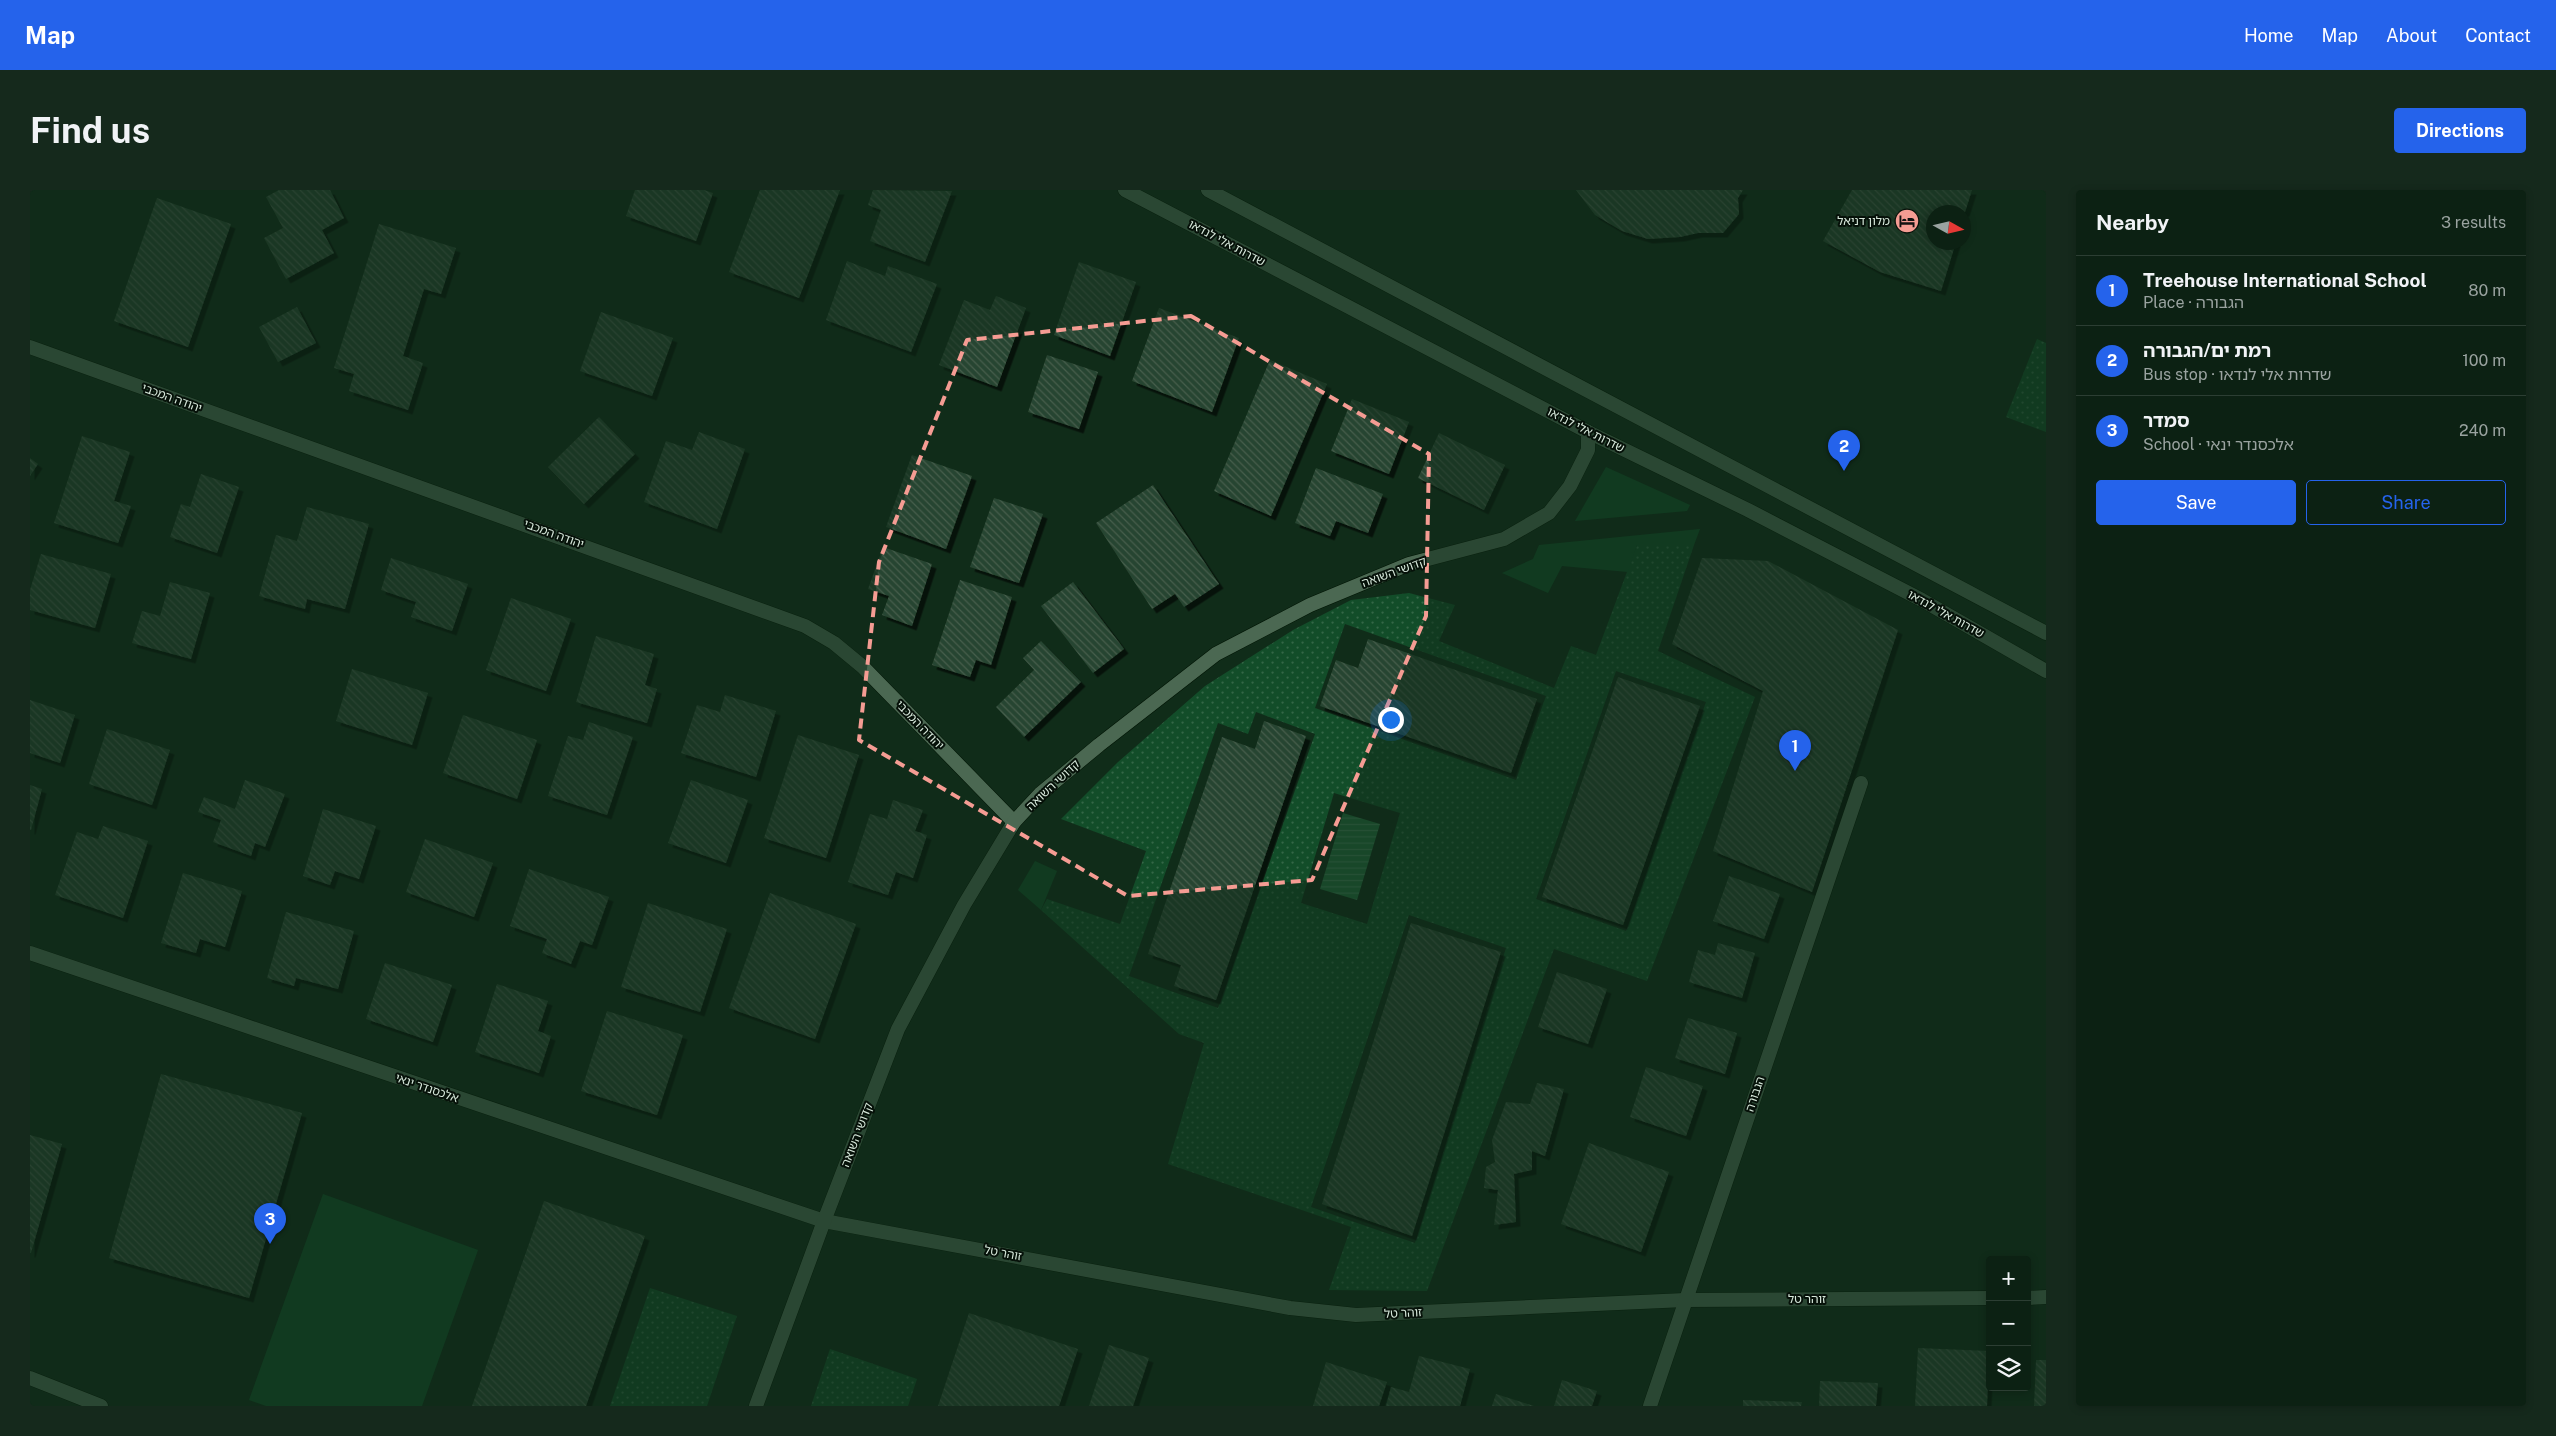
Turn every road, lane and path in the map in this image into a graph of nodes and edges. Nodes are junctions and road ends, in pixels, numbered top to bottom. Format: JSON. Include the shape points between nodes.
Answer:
{"nodes":[{"id":1,"x":1125,"y":190,"type":"edge"},
{"id":2,"x":1208,"y":190,"type":"edge"},
{"id":3,"x":30,"y":347,"type":"edge"},
{"id":4,"x":1588,"y":432,"type":"junction"},
{"id":5,"x":2046,"y":633,"type":"edge"},
{"id":6,"x":2046,"y":671,"type":"edge"},
{"id":7,"x":1861,"y":783,"type":"dead end"},
{"id":8,"x":1014,"y":822,"type":"junction"},
{"id":9,"x":30,"y":953,"type":"edge"},
{"id":10,"x":824,"y":1221,"type":"junction"},
{"id":11,"x":1986,"y":1298,"type":"edge"},
{"id":12,"x":2031,"y":1298,"type":"edge"},
{"id":13,"x":2046,"y":1298,"type":"edge"},
{"id":14,"x":1685,"y":1300,"type":"junction"},
{"id":15,"x":30,"y":1378,"type":"edge"},
{"id":16,"x":101,"y":1406,"type":"edge"},
{"id":17,"x":756,"y":1406,"type":"edge"},
{"id":18,"x":1650,"y":1406,"type":"edge"}],
"edges":[{"from":1,"to":4,"type":"street","name":"שדרות אלי לנדאו"},
{"from":2,"to":5,"type":"street"},
{"from":3,"to":8,"type":"street","name":"יהודה המכבי","via":[[806,626],[834,643],[863,667]]},
{"from":4,"to":6,"type":"street","name":"שדרות אלי לנדאו","via":[[1913,595]]},
{"from":4,"to":8,"type":"street","name":"קדושי השואה","via":[[1588,450],[1570,486],[1549,513],[1504,538],[1409,564],[1310,605],[1216,654],[1040,794]]},
{"from":7,"to":14,"type":"street","name":"הגבורה"},
{"from":8,"to":10,"type":"street","name":"קדושי השואה","via":[[964,905],[898,1029]]},
{"from":9,"to":10,"type":"street","name":"אלכסנדר ינאי"},
{"from":10,"to":14,"type":"street","name":"זוהר טל","via":[[1290,1308],[1356,1315]]},
{"from":10,"to":17,"type":"street","name":"קדושי השואה"},
{"from":11,"to":14,"type":"street","name":"זוהר טל"},
{"from":12,"to":13,"type":"street"},
{"from":14,"to":18,"type":"street","name":"הגבורה"},
{"from":15,"to":16,"type":"street"}]}
